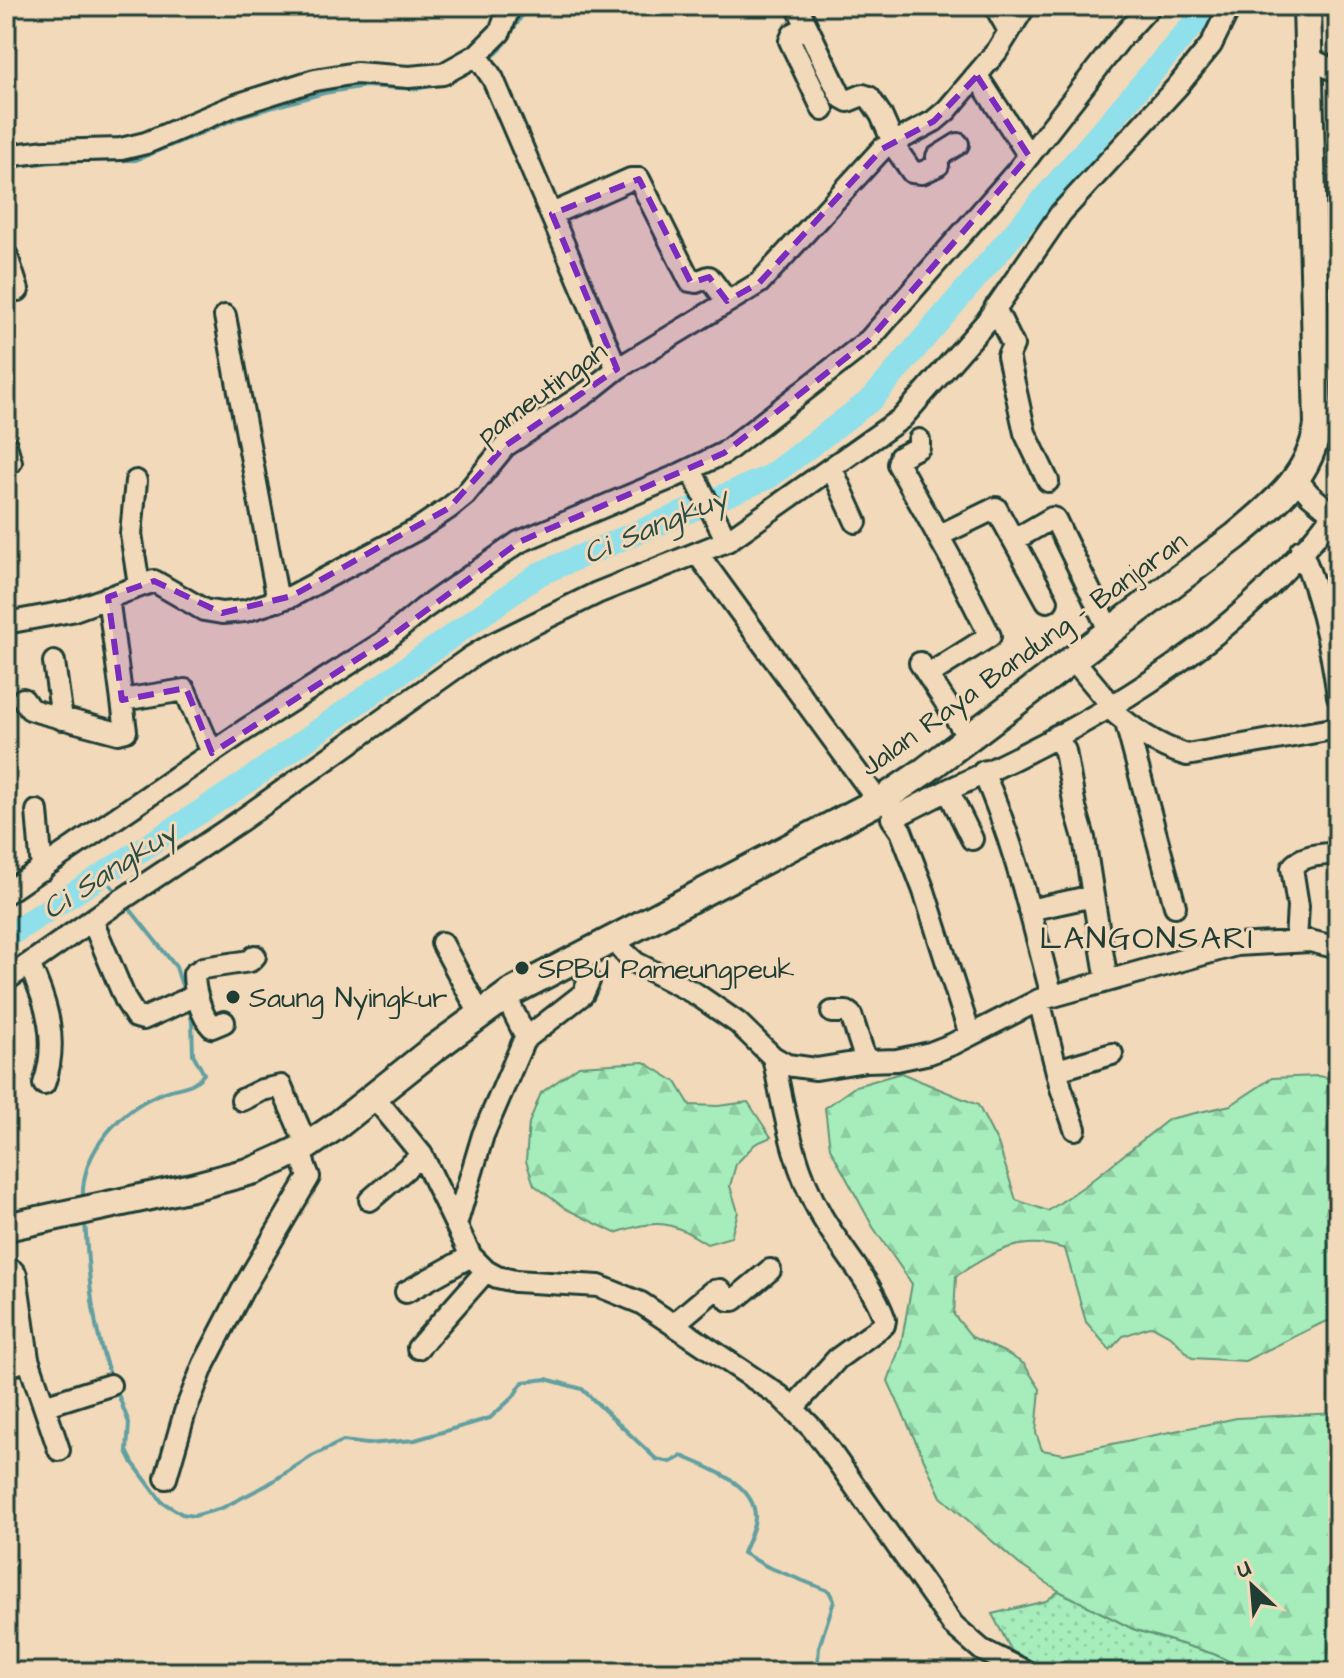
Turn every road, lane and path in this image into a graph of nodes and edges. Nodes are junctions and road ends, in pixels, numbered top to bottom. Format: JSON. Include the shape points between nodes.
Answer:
{"nodes":[{"id":1,"x":510,"y":6,"type":"edge"},
{"id":2,"x":797,"y":6,"type":"edge"},
{"id":3,"x":995,"y":6,"type":"edge"},
{"id":4,"x":1025,"y":6,"type":"edge"},
{"id":5,"x":1150,"y":6,"type":"edge"},
{"id":6,"x":1230,"y":6,"type":"edge"},
{"id":7,"x":1307,"y":6,"type":"edge"},
{"id":8,"x":806,"y":27,"type":"junction"},
{"id":9,"x":1008,"y":29,"type":"junction"},
{"id":10,"x":1308,"y":58,"type":"junction"},
{"id":11,"x":481,"y":61,"type":"junction"},
{"id":12,"x":1338,"y":72,"type":"edge"},
{"id":13,"x":977,"y":76,"type":"junction"},
{"id":14,"x":823,"y":110,"type":"dead end"},
{"id":15,"x":892,"y":142,"type":"junction"},
{"id":16,"x":958,"y":144,"type":"dead end"},
{"id":17,"x":6,"y":156,"type":"edge"},
{"id":18,"x":1029,"y":156,"type":"junction"},
{"id":19,"x":552,"y":214,"type":"junction"},
{"id":20,"x":6,"y":255,"type":"edge"},
{"id":21,"x":18,"y":290,"type":"dead end"},
{"id":22,"x":727,"y":301,"type":"junction"},
{"id":23,"x":995,"y":308,"type":"junction"},
{"id":24,"x":225,"y":316,"type":"dead end"},
{"id":25,"x":617,"y":369,"type":"junction"},
{"id":26,"x":919,"y":440,"type":"dead end"},
{"id":27,"x":832,"y":469,"type":"junction"},
{"id":28,"x":692,"y":472,"type":"junction"},
{"id":29,"x":1297,"y":480,"type":"junction"},
{"id":30,"x":136,"y":481,"type":"dead end"},
{"id":31,"x":1048,"y":481,"type":"dead end"},
{"id":32,"x":1336,"y":510,"type":"edge"},
{"id":33,"x":856,"y":522,"type":"dead end"},
{"id":34,"x":938,"y":536,"type":"junction"},
{"id":35,"x":725,"y":538,"type":"junction"},
{"id":36,"x":1014,"y":540,"type":"junction"},
{"id":37,"x":1305,"y":549,"type":"junction"},
{"id":38,"x":697,"y":553,"type":"junction"},
{"id":39,"x":139,"y":585,"type":"junction"},
{"id":40,"x":108,"y":597,"type":"junction"},
{"id":41,"x":278,"y":601,"type":"junction"},
{"id":42,"x":1047,"y":601,"type":"dead end"},
{"id":43,"x":6,"y":623,"type":"edge"},
{"id":44,"x":1109,"y":630,"type":"junction"},
{"id":45,"x":1072,"y":658,"type":"junction"},
{"id":46,"x":54,"y":662,"type":"dead end"},
{"id":47,"x":1338,"y":696,"type":"edge"},
{"id":48,"x":23,"y":699,"type":"dead end"},
{"id":49,"x":122,"y":700,"type":"junction"},
{"id":50,"x":1112,"y":706,"type":"junction"},
{"id":51,"x":62,"y":719,"type":"junction"},
{"id":52,"x":1126,"y":723,"type":"junction"},
{"id":53,"x":1338,"y":728,"type":"edge"},
{"id":54,"x":1060,"y":734,"type":"junction"},
{"id":55,"x":968,"y":737,"type":"junction"},
{"id":56,"x":212,"y":753,"type":"junction"},
{"id":57,"x":986,"y":771,"type":"junction"},
{"id":58,"x":952,"y":788,"type":"junction"},
{"id":59,"x":886,"y":805,"type":"junction"},
{"id":60,"x":37,"y":811,"type":"dead end"},
{"id":61,"x":972,"y":839,"type":"dead end"},
{"id":62,"x":1338,"y":853,"type":"edge"},
{"id":63,"x":42,"y":870,"type":"junction"},
{"id":64,"x":6,"y":893,"type":"edge"},
{"id":65,"x":1093,"y":896,"type":"junction"},
{"id":66,"x":1175,"y":906,"type":"dead end"},
{"id":67,"x":1029,"y":910,"type":"junction"},
{"id":68,"x":92,"y":920,"type":"junction"},
{"id":69,"x":617,"y":937,"type":"junction"},
{"id":70,"x":1296,"y":941,"type":"junction"},
{"id":71,"x":442,"y":943,"type":"dead end"},
{"id":72,"x":1338,"y":948,"type":"edge"},
{"id":73,"x":583,"y":954,"type":"junction"},
{"id":74,"x":255,"y":956,"type":"dead end"},
{"id":75,"x":29,"y":964,"type":"junction"},
{"id":76,"x":6,"y":980,"type":"edge"},
{"id":77,"x":1107,"y":981,"type":"junction"},
{"id":78,"x":510,"y":993,"type":"junction"},
{"id":79,"x":191,"y":997,"type":"junction"},
{"id":80,"x":1045,"y":998,"type":"junction"},
{"id":81,"x":832,"y":1012,"type":"dead end"},
{"id":82,"x":480,"y":1014,"type":"junction"},
{"id":83,"x":224,"y":1022,"type":"dead end"},
{"id":84,"x":970,"y":1035,"type":"junction"},
{"id":85,"x":526,"y":1037,"type":"junction"},
{"id":86,"x":1112,"y":1054,"type":"dead end"},
{"id":87,"x":773,"y":1057,"type":"junction"},
{"id":88,"x":866,"y":1061,"type":"junction"},
{"id":89,"x":1057,"y":1070,"type":"junction"},
{"id":90,"x":44,"y":1084,"type":"dead end"},
{"id":91,"x":377,"y":1094,"type":"junction"},
{"id":92,"x":242,"y":1100,"type":"dead end"},
{"id":93,"x":1075,"y":1129,"type":"dead end"},
{"id":94,"x":303,"y":1148,"type":"junction"},
{"id":95,"x":422,"y":1155,"type":"junction"},
{"id":96,"x":370,"y":1200,"type":"dead end"},
{"id":97,"x":456,"y":1225,"type":"junction"},
{"id":98,"x":6,"y":1227,"type":"edge"},
{"id":99,"x":471,"y":1256,"type":"junction"},
{"id":100,"x":770,"y":1270,"type":"dead end"},
{"id":101,"x":6,"y":1271,"type":"edge"},
{"id":102,"x":486,"y":1271,"type":"junction"},
{"id":103,"x":406,"y":1292,"type":"dead end"},
{"id":104,"x":674,"y":1324,"type":"junction"},
{"id":105,"x":418,"y":1348,"type":"dead end"},
{"id":106,"x":28,"y":1359,"type":"junction"},
{"id":107,"x":6,"y":1367,"type":"edge"},
{"id":108,"x":110,"y":1385,"type":"dead end"},
{"id":109,"x":44,"y":1406,"type":"junction"},
{"id":110,"x":793,"y":1408,"type":"junction"},
{"id":111,"x":59,"y":1450,"type":"dead end"},
{"id":112,"x":166,"y":1478,"type":"dead end"},
{"id":113,"x":1027,"y":1672,"type":"edge"}],
"edges":[{"from":1,"to":11,"type":"street"},
{"from":2,"to":8,"type":"street"},
{"from":3,"to":9,"type":"street"},
{"from":4,"to":9,"type":"street","name":"pameutingan"},
{"from":5,"to":18,"type":"street"},
{"from":6,"to":23,"type":"street","via":[[1211,45],[1061,213]]},
{"from":7,"to":10,"type":"main road","name":"Jalan Raya Bandung - Banjaran"},
{"from":8,"to":14,"type":"street","via":[[790,41]]},
{"from":8,"to":15,"type":"street","via":[[841,97],[869,97]]},
{"from":9,"to":13,"type":"street","name":"pameutingan"},
{"from":10,"to":12,"type":"street"},
{"from":10,"to":29,"type":"main road","name":"Jalan Raya Bandung - Banjaran","via":[[1318,425],[1312,452]]},
{"from":11,"to":17,"type":"street","via":[[443,74],[356,73],[315,80],[121,149]]},
{"from":11,"to":19,"type":"street"},
{"from":13,"to":15,"type":"street","name":"pameutingan","via":[[934,121]]},
{"from":13,"to":18,"type":"street"},
{"from":15,"to":16,"type":"street","via":[[915,173],[938,165],[937,157]]},
{"from":15,"to":22,"type":"street","name":"pameutingan","via":[[759,283]]},
{"from":18,"to":28,"type":"street","via":[[869,340]]},
{"from":19,"to":22,"type":"street","via":[[639,179],[690,281],[709,277]]},
{"from":19,"to":25,"type":"street"},
{"from":20,"to":21,"type":"street"},
{"from":22,"to":25,"type":"street","name":"pameutingan"},
{"from":23,"to":27,"type":"street","via":[[902,418]]},
{"from":23,"to":31,"type":"street","via":[[1013,345],[1008,356],[1025,433]]},
{"from":24,"to":41,"type":"street"},
{"from":25,"to":41,"type":"street","name":"pameutingan","via":[[505,446],[449,508]]},
{"from":26,"to":34,"type":"street","via":[[919,447],[900,457],[898,464]]},
{"from":27,"to":33,"type":"street"},
{"from":27,"to":35,"type":"street"},
{"from":28,"to":35,"type":"street"},
{"from":28,"to":56,"type":"street","via":[[519,542],[382,643]]},
{"from":29,"to":32,"type":"street"},
{"from":29,"to":44,"type":"main road","name":"Jalan Raya Bandung - Banjaran","via":[[1236,536]]},
{"from":30,"to":39,"type":"street","via":[[131,534]]},
{"from":32,"to":37,"type":"street"},
{"from":34,"to":36,"type":"street","via":[[996,508]]},
{"from":34,"to":55,"type":"street","via":[[990,636],[924,669]]},
{"from":35,"to":38,"type":"street"},
{"from":36,"to":42,"type":"street"},
{"from":36,"to":44,"type":"street","via":[[1055,519]]},
{"from":37,"to":47,"type":"street","via":[[1301,550],[1328,631]]},
{"from":37,"to":50,"type":"street","via":[[1240,615]]},
{"from":38,"to":59,"type":"street"},
{"from":38,"to":68,"type":"street","via":[[597,593],[491,645]]},
{"from":39,"to":40,"type":"street"},
{"from":39,"to":41,"type":"street","name":"pameutingan","via":[[154,581],[204,610],[222,613]]},
{"from":40,"to":43,"type":"street","via":[[71,611]]},
{"from":40,"to":49,"type":"street"},
{"from":44,"to":45,"type":"main road","name":"Jalan Raya Bandung - Banjaran"},
{"from":45,"to":50,"type":"street"},
{"from":45,"to":55,"type":"main road","name":"Jalan Raya Bandung - Banjaran"},
{"from":46,"to":51,"type":"street"},
{"from":48,"to":51,"type":"street","via":[[30,709]]},
{"from":49,"to":51,"type":"street","via":[[127,730],[123,734]]},
{"from":49,"to":56,"type":"street","via":[[185,690]]},
{"from":50,"to":52,"type":"street","via":[[1108,707]]},
{"from":50,"to":54,"type":"street"},
{"from":52,"to":53,"type":"street","via":[[1168,750],[1187,755]]},
{"from":52,"to":66,"type":"street"},
{"from":54,"to":57,"type":"street"},
{"from":54,"to":65,"type":"street","via":[[1056,736],[1065,751]]},
{"from":55,"to":59,"type":"main road","name":"Jalan Raya Bandung - Banjaran"},
{"from":56,"to":63,"type":"street"},
{"from":57,"to":58,"type":"street"},
{"from":57,"to":67,"type":"street"},
{"from":58,"to":59,"type":"street"},
{"from":58,"to":61,"type":"street","via":[[948,790]]},
{"from":59,"to":69,"type":"main road","name":"Jalan Raya Bandung - Banjaran"},
{"from":59,"to":84,"type":"street","via":[[924,891]]},
{"from":60,"to":63,"type":"street"},
{"from":62,"to":70,"type":"street","via":[[1294,863]]},
{"from":63,"to":64,"type":"street"},
{"from":65,"to":67,"type":"street"},
{"from":65,"to":77,"type":"street"},
{"from":67,"to":80,"type":"street"},
{"from":68,"to":75,"type":"street"},
{"from":68,"to":79,"type":"street","via":[[136,1017],[143,1019]]},
{"from":69,"to":73,"type":"main road","name":"Jalan Raya Bandung - Banjaran"},
{"from":69,"to":87,"type":"street","via":[[636,963],[705,1000]]},
{"from":70,"to":72,"type":"street"},
{"from":70,"to":77,"type":"street","via":[[1236,945]]},
{"from":71,"to":82,"type":"street"},
{"from":73,"to":78,"type":"main road","name":"Jalan Raya Bandung - Banjaran"},
{"from":73,"to":85,"type":"street","via":[[582,969],[589,981],[585,992]]},
{"from":74,"to":79,"type":"street","via":[[203,968],[194,974]]},
{"from":75,"to":76,"type":"street"},
{"from":75,"to":90,"type":"street","via":[[50,1021],[51,1056]]},
{"from":77,"to":80,"type":"street"},
{"from":78,"to":82,"type":"main road","name":"Jalan Raya Bandung - Banjaran"},
{"from":78,"to":85,"type":"street"},
{"from":79,"to":83,"type":"street","via":[[210,1026]]},
{"from":80,"to":84,"type":"street"},
{"from":80,"to":89,"type":"street"},
{"from":81,"to":88,"type":"street","via":[[851,1015]]},
{"from":82,"to":91,"type":"main road","name":"Jalan Raya Bandung - Banjaran"},
{"from":84,"to":88,"type":"street","via":[[930,1053]]},
{"from":85,"to":97,"type":"street","via":[[487,1125]]},
{"from":86,"to":89,"type":"street"},
{"from":87,"to":88,"type":"street","via":[[816,1069]]},
{"from":87,"to":110,"type":"street","via":[[799,1170],[885,1320],[837,1359]]},
{"from":89,"to":93,"type":"street"},
{"from":91,"to":94,"type":"main road","name":"Jalan Raya Bandung - Banjaran"},
{"from":91,"to":95,"type":"street"},
{"from":92,"to":94,"type":"street","via":[[281,1086]]},
{"from":94,"to":98,"type":"main road","name":"Jalan Raya Bandung - Banjaran","via":[[255,1170]]},
{"from":94,"to":112,"type":"street","via":[[309,1177],[204,1364]]},
{"from":95,"to":96,"type":"street"},
{"from":95,"to":97,"type":"street"},
{"from":97,"to":99,"type":"street"},
{"from":99,"to":102,"type":"street"},
{"from":99,"to":103,"type":"street"},
{"from":100,"to":104,"type":"street","via":[[734,1300],[713,1291]]},
{"from":101,"to":106,"type":"street","via":[[16,1275]]},
{"from":102,"to":104,"type":"street","via":[[515,1281],[599,1286]]},
{"from":102,"to":105,"type":"street"},
{"from":104,"to":110,"type":"street"},
{"from":106,"to":107,"type":"street"},
{"from":106,"to":109,"type":"street"},
{"from":108,"to":109,"type":"street"},
{"from":109,"to":111,"type":"street"},
{"from":110,"to":113,"type":"street","via":[[830,1451],[953,1625],[982,1650]]}]}
